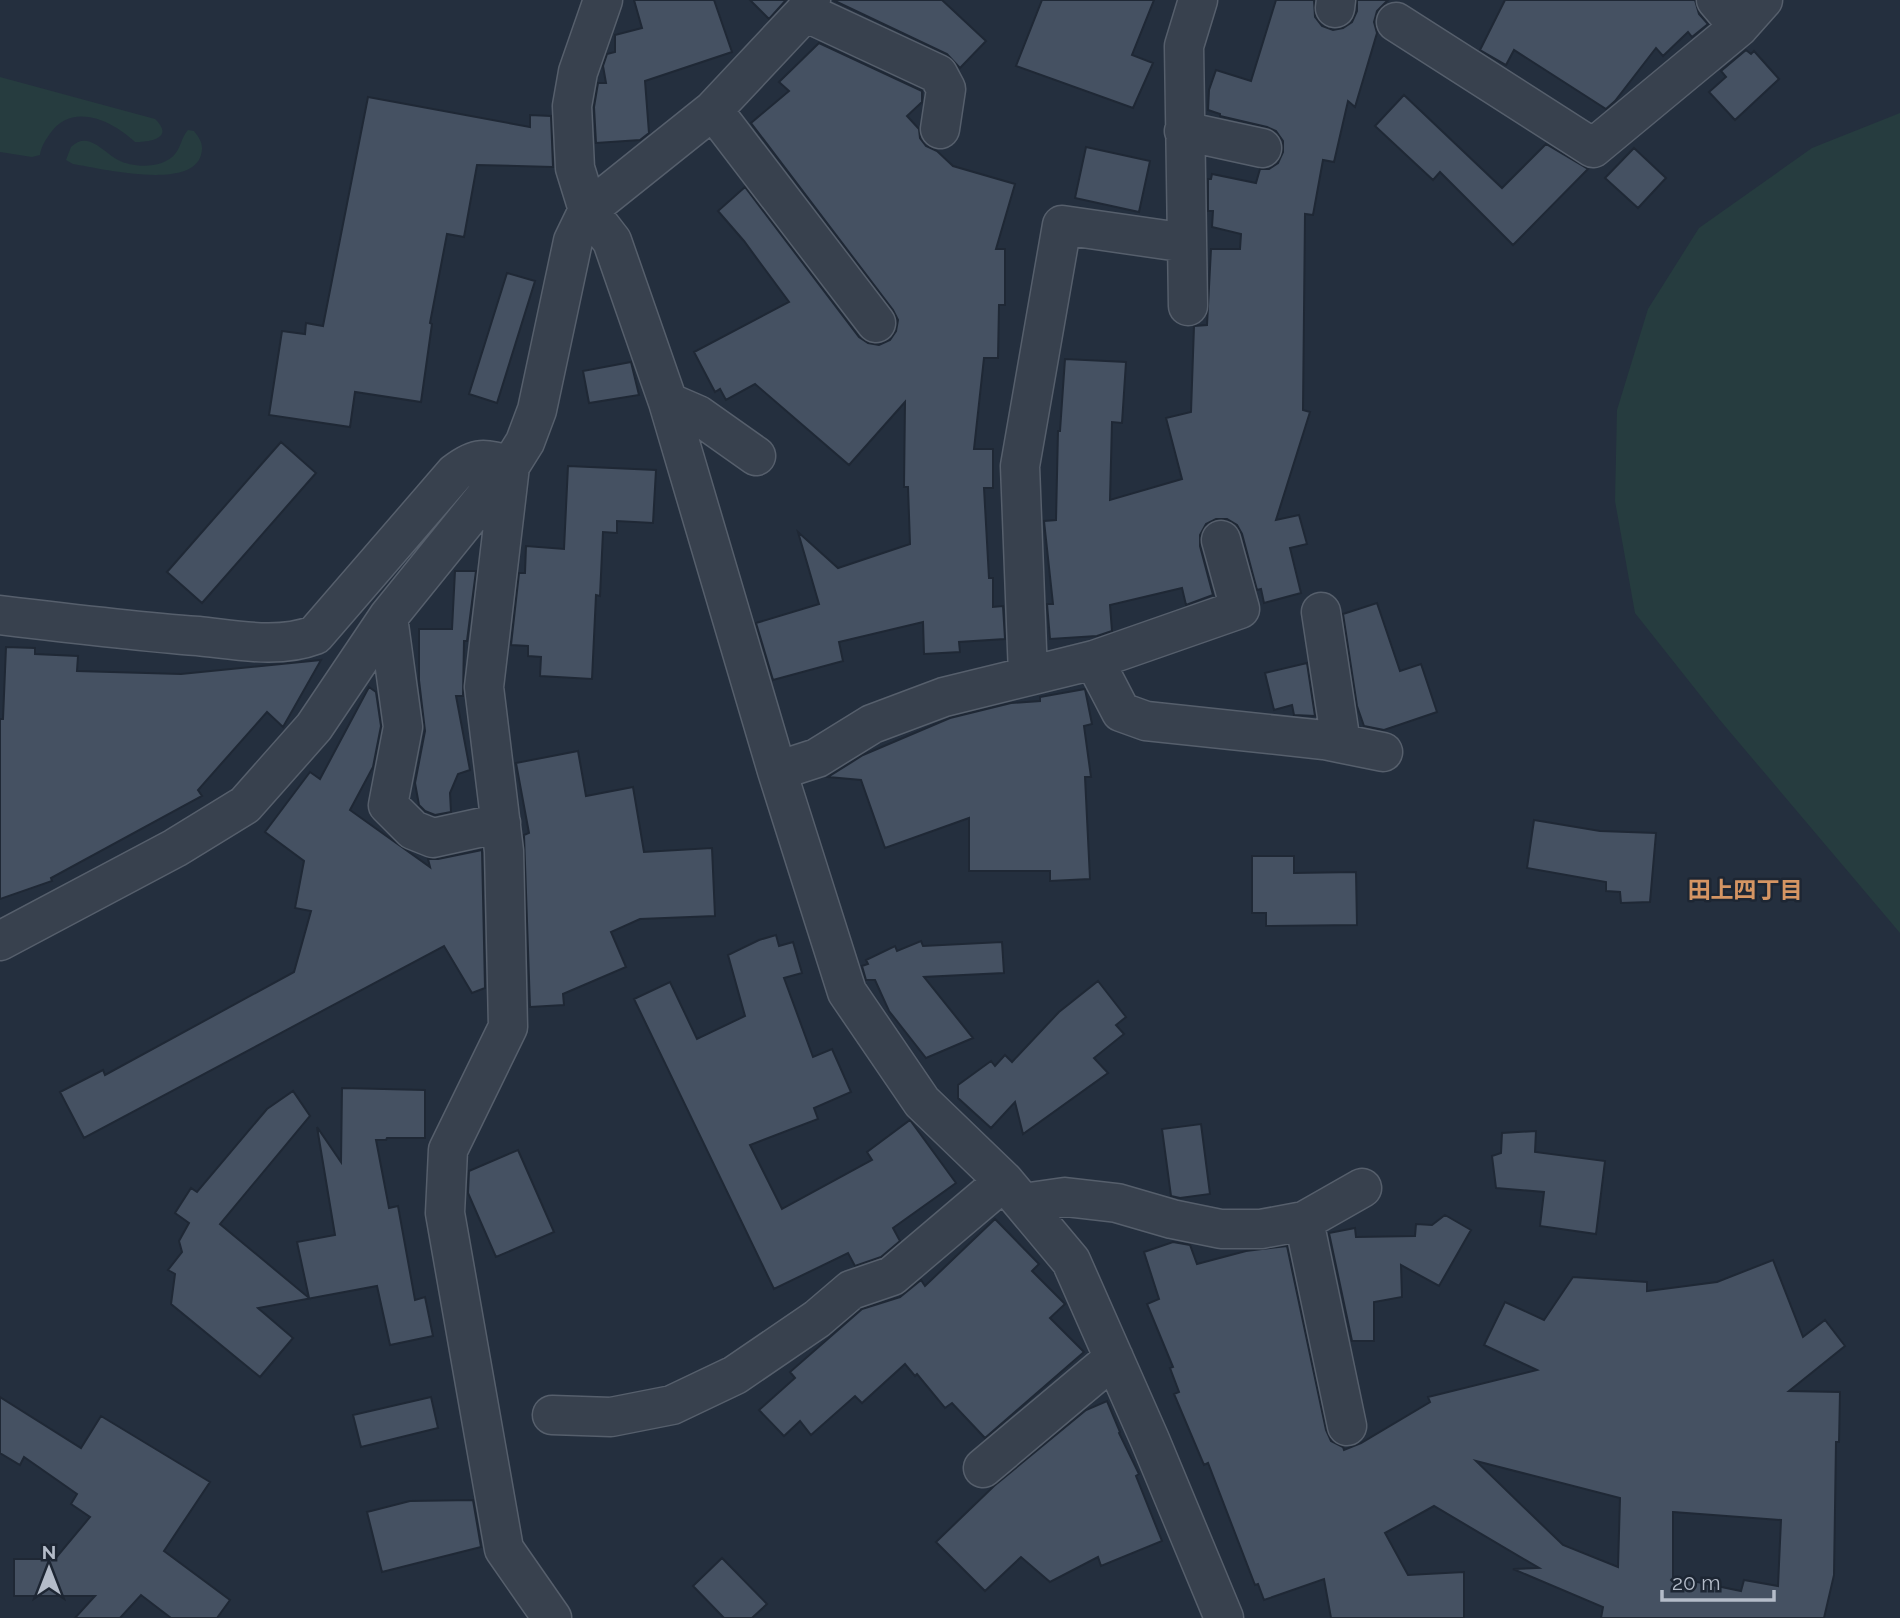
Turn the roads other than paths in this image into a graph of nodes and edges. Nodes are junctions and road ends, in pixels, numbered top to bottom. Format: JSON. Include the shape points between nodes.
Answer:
{"nodes":[{"id":1,"x":603,"y":0,"type":"edge"},
{"id":2,"x":1198,"y":0,"type":"edge"},
{"id":3,"x":808,"y":6,"type":"edge"},
{"id":4,"x":1739,"y":9,"type":"edge"},
{"id":5,"x":1396,"y":22,"type":"dead end"},
{"id":6,"x":713,"y":110,"type":"junction"},
{"id":7,"x":940,"y":129,"type":"dead end"},
{"id":8,"x":1184,"y":131,"type":"junction"},
{"id":9,"x":1262,"y":148,"type":"dead end"},
{"id":10,"x":588,"y":210,"type":"junction"},
{"id":11,"x":1187,"y":243,"type":"junction"},
{"id":12,"x":1188,"y":306,"type":"dead end"},
{"id":13,"x":876,"y":323,"type":"dead end"},
{"id":14,"x":667,"y":402,"type":"junction"},
{"id":15,"x":755,"y":456,"type":"dead end"},
{"id":16,"x":510,"y":466,"type":"junction"},
{"id":17,"x":1221,"y":540,"type":"dead end"},
{"id":18,"x":1321,"y":612,"type":"dead end"},
{"id":19,"x":0,"y":615,"type":"edge"},
{"id":20,"x":388,"y":618,"type":"junction"},
{"id":21,"x":1094,"y":660,"type":"junction"},
{"id":22,"x":1028,"y":676,"type":"junction"},
{"id":23,"x":1341,"y":743,"type":"junction"},
{"id":24,"x":1383,"y":752,"type":"dead end"},
{"id":25,"x":777,"y":771,"type":"junction"},
{"id":26,"x":501,"y":823,"type":"junction"},
{"id":27,"x":0,"y":941,"type":"edge"},
{"id":28,"x":1362,"y":1188,"type":"dead end"},
{"id":29,"x":1013,"y":1192,"type":"junction"},
{"id":30,"x":1304,"y":1221,"type":"junction"},
{"id":31,"x":1114,"y":1358,"type":"junction"},
{"id":32,"x":552,"y":1415,"type":"dead end"},
{"id":33,"x":1347,"y":1426,"type":"dead end"},
{"id":34,"x":983,"y":1468,"type":"dead end"},
{"id":35,"x":552,"y":1618,"type":"edge"},
{"id":36,"x":1224,"y":1618,"type":"edge"}],
"edges":[{"from":1,"to":10,"type":"street","via":[[578,72],[572,106],[575,168]]},
{"from":2,"to":8,"type":"street","via":[[1184,46]]},
{"from":3,"to":6,"type":"street"},
{"from":3,"to":7,"type":"street","via":[[938,74],[946,89]]},
{"from":4,"to":5,"type":"street","via":[[1593,148]]},
{"from":6,"to":10,"type":"street"},
{"from":6,"to":13,"type":"street"},
{"from":8,"to":9,"type":"street"},
{"from":8,"to":11,"type":"street"},
{"from":10,"to":14,"type":"street","via":[[612,241]]},
{"from":10,"to":16,"type":"street","via":[[573,241],[537,410]]},
{"from":11,"to":12,"type":"street"},
{"from":11,"to":22,"type":"street","via":[[1062,225],[1020,466]]},
{"from":14,"to":15,"type":"street","via":[[698,415]]},
{"from":14,"to":25,"type":"street"},
{"from":16,"to":19,"type":"street","via":[[471,460],[454,473],[315,635],[298,641],[123,630]]},
{"from":16,"to":20,"type":"street"},
{"from":16,"to":26,"type":"street","via":[[484,687]]},
{"from":17,"to":21,"type":"street","via":[[1240,609]]},
{"from":18,"to":23,"type":"street"},
{"from":20,"to":26,"type":"street","via":[[403,727],[388,805],[413,830],[433,838]]},
{"from":20,"to":27,"type":"street","via":[[314,727],[245,805]]},
{"from":21,"to":22,"type":"street"},
{"from":21,"to":23,"type":"street","via":[[1121,712],[1146,721]]},
{"from":22,"to":25,"type":"street","via":[[944,697],[872,724],[817,758]]},
{"from":23,"to":24,"type":"street"},
{"from":25,"to":29,"type":"street","via":[[847,992],[922,1102]]},
{"from":26,"to":35,"type":"street","via":[[508,1027],[448,1150],[445,1213],[504,1549]]},
{"from":28,"to":30,"type":"street"},
{"from":29,"to":30,"type":"street","via":[[1117,1203],[1221,1229],[1261,1229]]},
{"from":29,"to":31,"type":"street","via":[[1071,1261]]},
{"from":29,"to":32,"type":"street","via":[[892,1276],[851,1290],[735,1375],[672,1405],[611,1417]]},
{"from":30,"to":33,"type":"street"},
{"from":31,"to":34,"type":"street"},
{"from":31,"to":36,"type":"street"}]}
